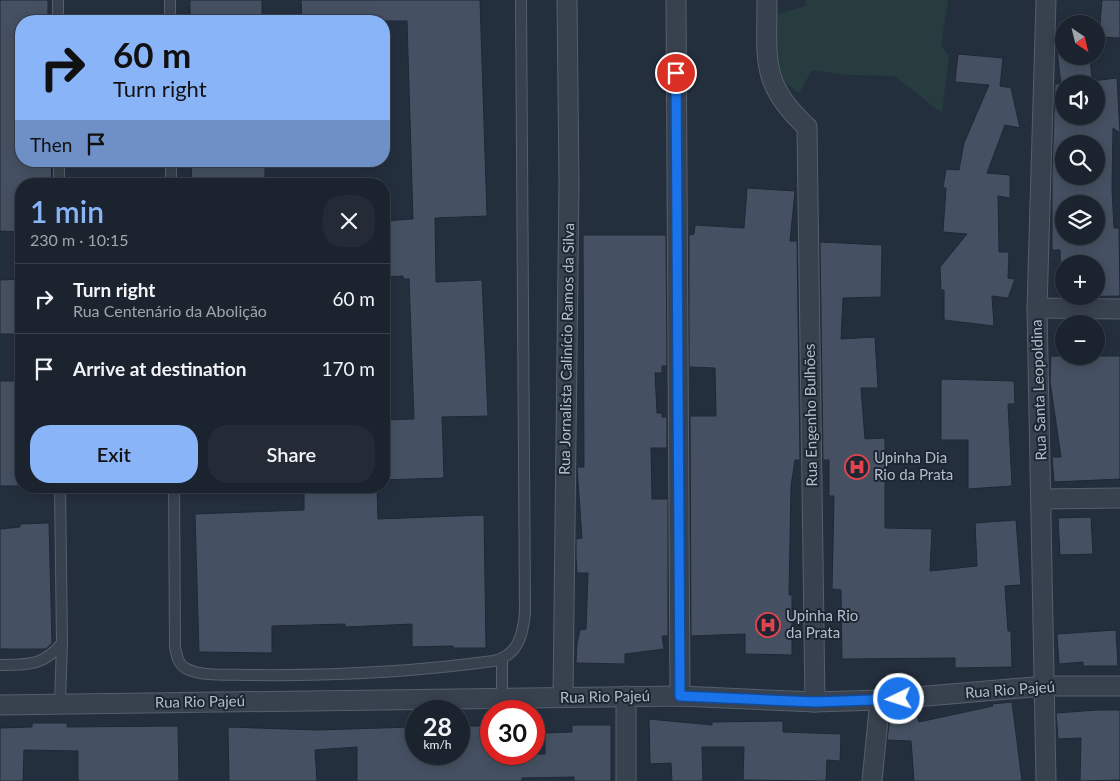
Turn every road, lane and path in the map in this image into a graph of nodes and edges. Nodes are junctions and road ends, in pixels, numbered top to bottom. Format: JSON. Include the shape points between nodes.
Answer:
{"nodes":[{"id":1,"x":58,"y":0,"type":"edge"},
{"id":2,"x":170,"y":0,"type":"edge"},
{"id":3,"x":521,"y":0,"type":"edge"},
{"id":4,"x":567,"y":0,"type":"edge"},
{"id":5,"x":676,"y":0,"type":"edge"},
{"id":6,"x":767,"y":0,"type":"edge"},
{"id":7,"x":1046,"y":0,"type":"edge"},
{"id":8,"x":58,"y":15,"type":"edge"},
{"id":9,"x":170,"y":15,"type":"edge"},
{"id":10,"x":1037,"y":308,"type":"junction"},
{"id":11,"x":1120,"y":309,"type":"edge"},
{"id":12,"x":60,"y":493,"type":"edge"},
{"id":13,"x":174,"y":493,"type":"edge"},
{"id":14,"x":1120,"y":498,"type":"edge"},
{"id":15,"x":1042,"y":499,"type":"junction"},
{"id":16,"x":62,"y":643,"type":"junction"},
{"id":17,"x":502,"y":659,"type":"junction"},
{"id":18,"x":0,"y":665,"type":"edge"},
{"id":19,"x":1045,"y":686,"type":"junction"},
{"id":20,"x":1120,"y":686,"type":"edge"},
{"id":21,"x":626,"y":696,"type":"junction"},
{"id":22,"x":680,"y":696,"type":"junction"},
{"id":23,"x":563,"y":697,"type":"junction"},
{"id":24,"x":502,"y":698,"type":"junction"},
{"id":25,"x":880,"y":700,"type":"junction"},
{"id":26,"x":815,"y":702,"type":"junction"},
{"id":27,"x":60,"y":704,"type":"junction"},
{"id":28,"x":0,"y":705,"type":"edge"},
{"id":29,"x":626,"y":781,"type":"edge"},
{"id":30,"x":872,"y":781,"type":"edge"},
{"id":31,"x":1046,"y":781,"type":"edge"}],
"edges":[{"from":1,"to":8,"type":"lane"},
{"from":2,"to":9,"type":"lane"},
{"from":3,"to":17,"type":"lane","via":[[525,612],[520,640]]},
{"from":4,"to":23,"type":"street","name":"Rua Jornalista Calinício Ramos da Silva","via":[[569,193]]},
{"from":5,"to":22,"type":"street"},
{"from":6,"to":26,"type":"street","name":"Rua Engenho Bulhões","via":[[766,61],[773,88],[791,113],[807,127]]},
{"from":7,"to":10,"type":"street","name":"Rua Santa Leopoldina"},
{"from":10,"to":11,"type":"street"},
{"from":10,"to":15,"type":"street","name":"Rua Santa Leopoldina"},
{"from":12,"to":16,"type":"lane"},
{"from":13,"to":17,"type":"lane","via":[[175,647],[178,661],[185,668],[225,674],[361,673]]},
{"from":14,"to":15,"type":"street"},
{"from":15,"to":19,"type":"street","name":"Rua Santa Leopoldina"},
{"from":16,"to":18,"type":"lane","via":[[53,655],[44,660]]},
{"from":16,"to":27,"type":"lane"},
{"from":17,"to":24,"type":"lane"},
{"from":19,"to":20,"type":"street","name":"Rua Rio Pajeú"},
{"from":19,"to":25,"type":"street","name":"Rua Rio Pajeú"},
{"from":19,"to":31,"type":"street","name":"Rua Santa Leopoldina"},
{"from":21,"to":22,"type":"street","name":"Rua Rio Pajeú"},
{"from":21,"to":23,"type":"street","name":"Rua Rio Pajeú"},
{"from":21,"to":29,"type":"street"},
{"from":22,"to":26,"type":"street","name":"Rua Rio Pajeú"},
{"from":23,"to":24,"type":"street","name":"Rua Rio Pajeú"},
{"from":24,"to":27,"type":"street","name":"Rua Rio Pajeú"},
{"from":25,"to":26,"type":"street","name":"Rua Rio Pajeú"},
{"from":25,"to":30,"type":"street"},
{"from":27,"to":28,"type":"street","name":"Rua Rio Pajeú"}]}
